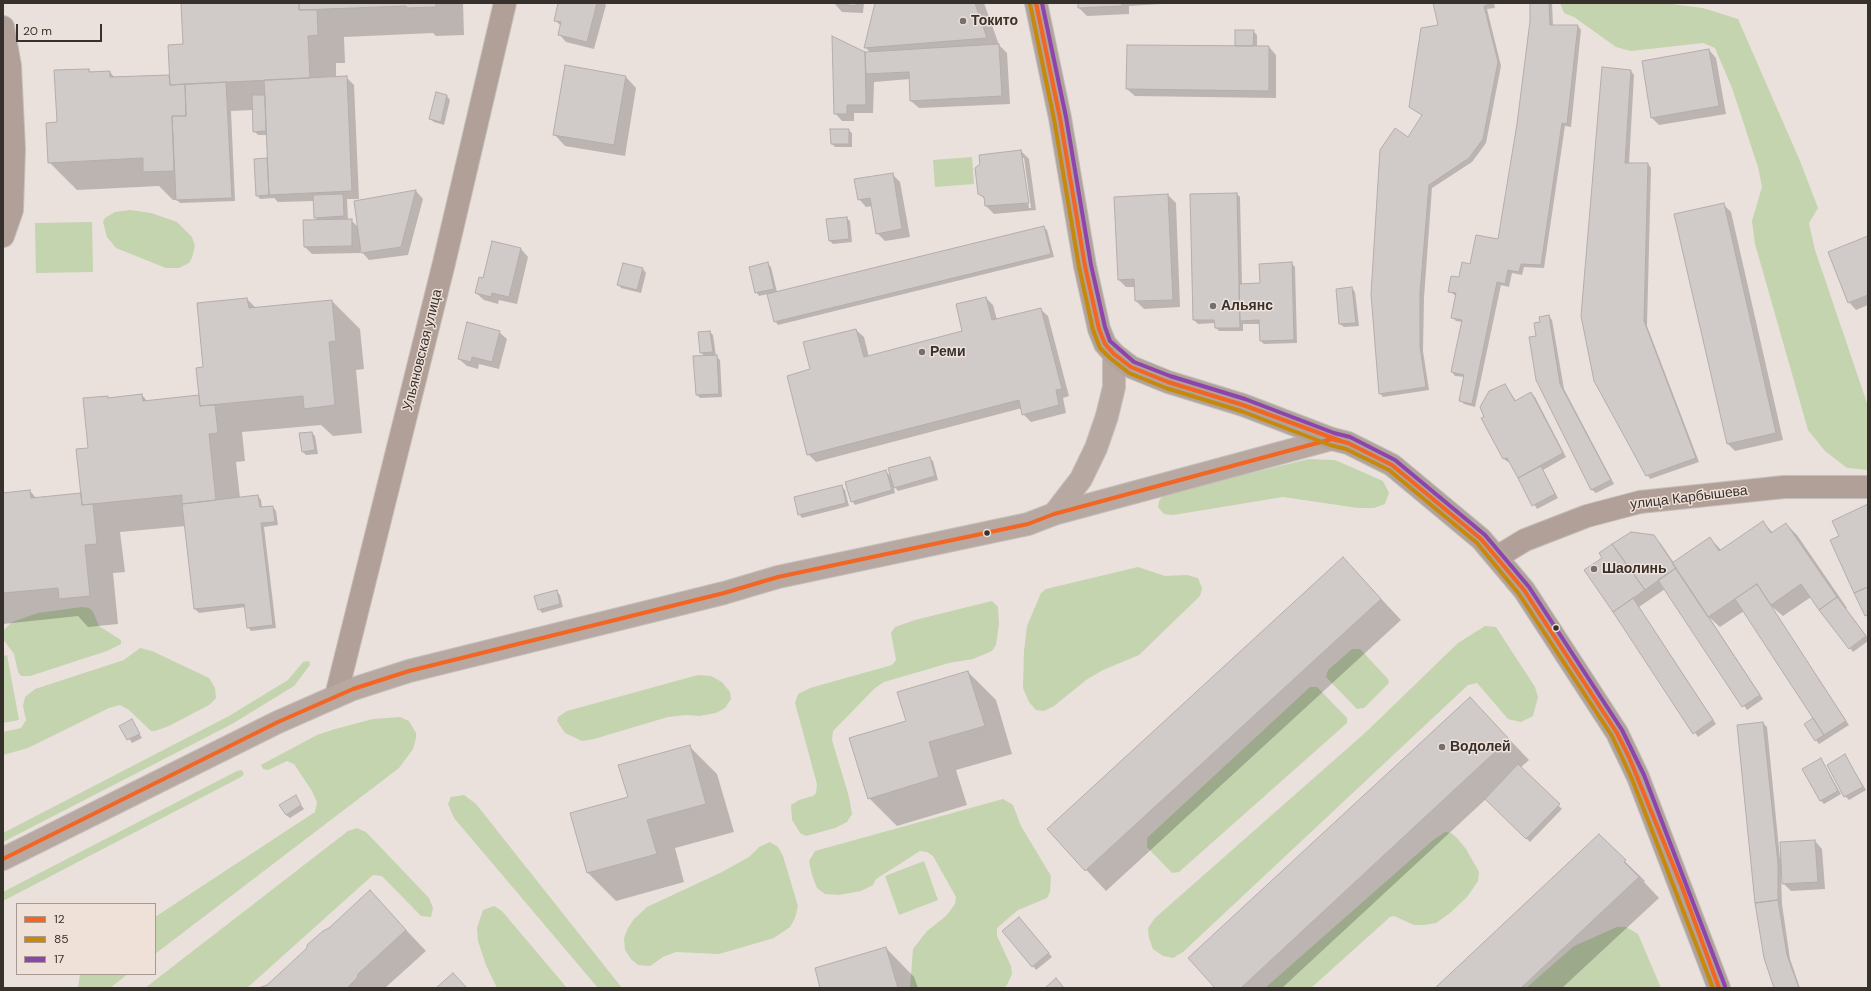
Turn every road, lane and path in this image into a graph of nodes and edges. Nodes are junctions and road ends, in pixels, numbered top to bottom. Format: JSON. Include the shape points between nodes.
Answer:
{"nodes":[{"id":1,"x":505,"y":3,"type":"edge"},
{"id":2,"x":1036,"y":3,"type":"edge"},
{"id":3,"x":3,"y":27,"type":"edge"},
{"id":4,"x":3,"y":236,"type":"edge"},
{"id":5,"x":1114,"y":354,"type":"junction"},
{"id":6,"x":1332,"y":439,"type":"junction"},
{"id":7,"x":1868,"y":487,"type":"edge"},
{"id":8,"x":1054,"y":514,"type":"junction"},
{"id":9,"x":1497,"y":557,"type":"junction"},
{"id":10,"x":336,"y":696,"type":"junction"},
{"id":11,"x":3,"y":859,"type":"edge"},
{"id":12,"x":1719,"y":988,"type":"edge"}],
"edges":[{"from":1,"to":10,"type":"street","name":"Ульяновская улица","via":[[444,263]]},
{"from":2,"to":5,"type":"main road","via":[[1099,329],[1105,344]]},
{"from":3,"to":4,"type":"street","via":[[10,66],[14,149],[12,210]]},
{"from":5,"to":6,"type":"main road","via":[[1130,367],[1168,382],[1242,405]]},
{"from":5,"to":8,"type":"main road","via":[[1114,387],[1096,448],[1081,479]]},
{"from":6,"to":8,"type":"main road"},
{"from":6,"to":9,"type":"main road","via":[[1348,443],[1392,465],[1481,540]]},
{"from":7,"to":9,"type":"street","name":"улица Карбышева","via":[[1784,487],[1640,502],[1587,516],[1525,540]]},
{"from":8,"to":10,"type":"main road","via":[[1028,524],[778,577],[724,593],[409,671]]},
{"from":9,"to":12,"type":"main road","via":[[1524,590],[1617,733],[1647,799]]},
{"from":10,"to":11,"type":"main road","via":[[278,722]]}]}
